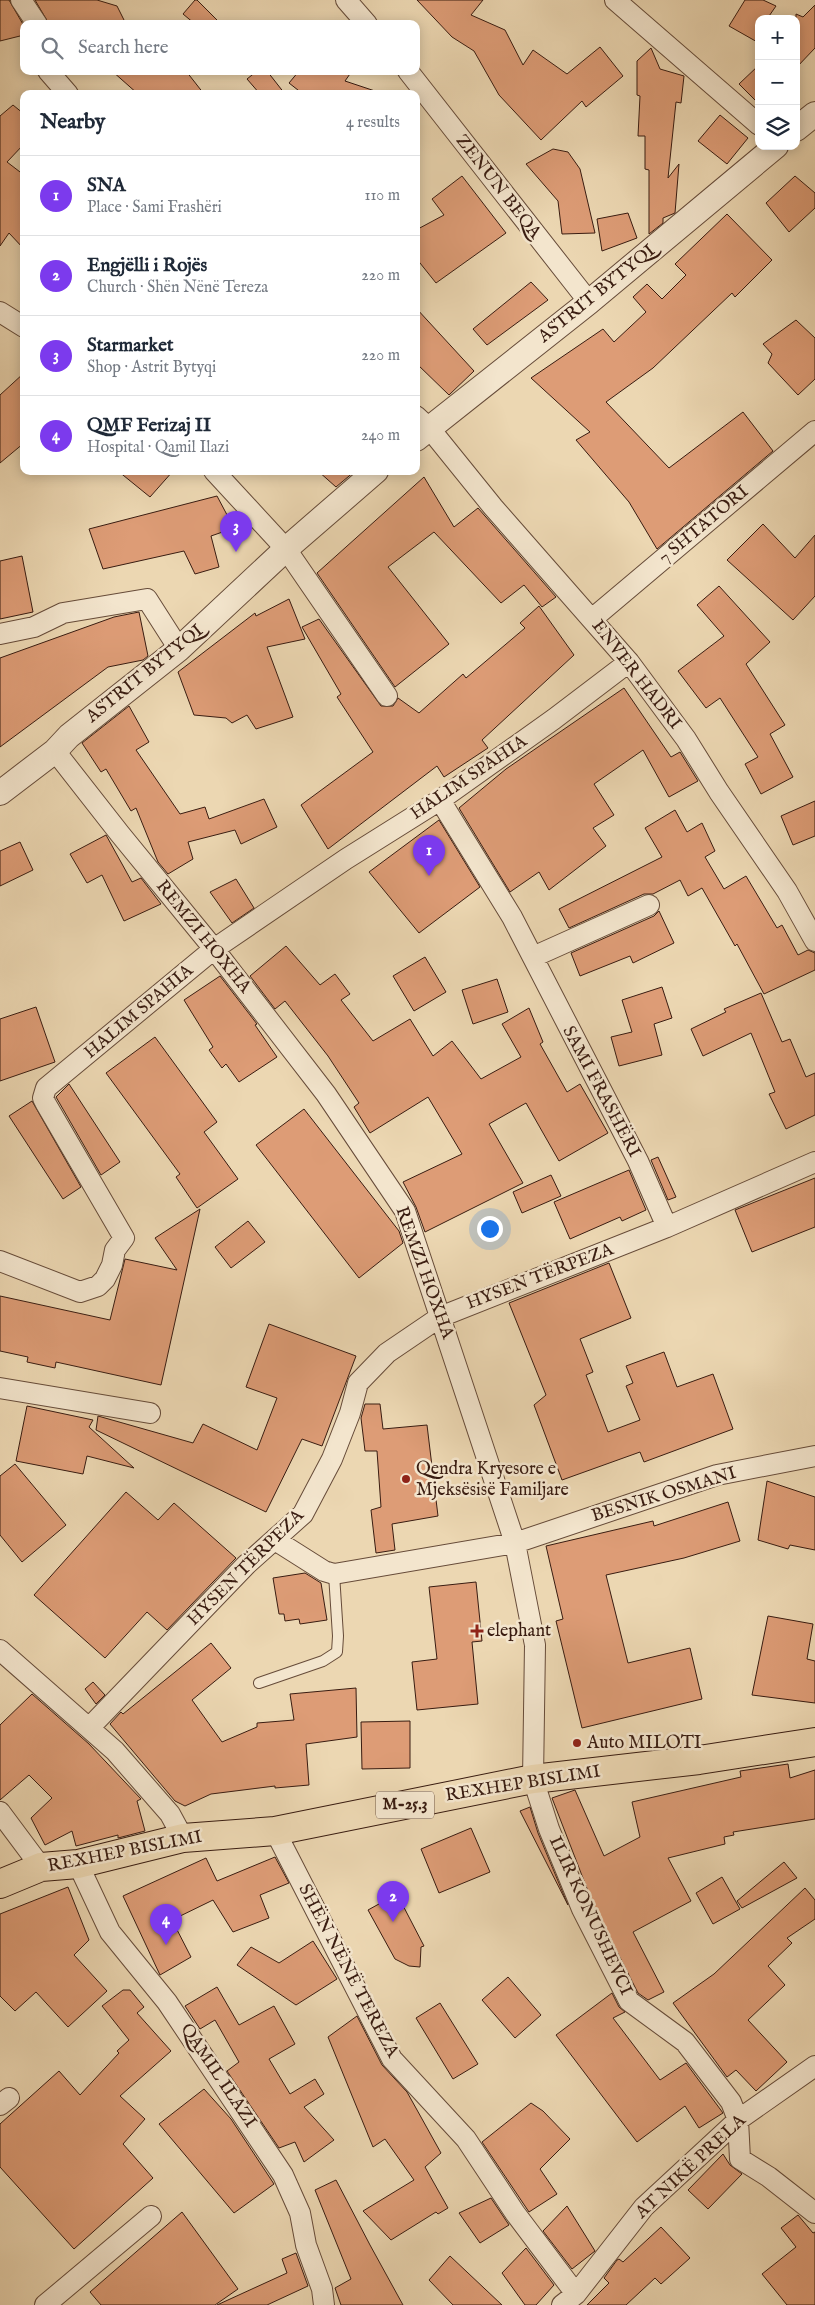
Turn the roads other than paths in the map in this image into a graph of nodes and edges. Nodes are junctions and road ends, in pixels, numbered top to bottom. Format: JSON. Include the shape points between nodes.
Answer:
{"nodes":[{"id":1,"x":21,"y":0,"type":"edge"},
{"id":2,"x":346,"y":0,"type":"edge"},
{"id":3,"x":614,"y":0,"type":"edge"},
{"id":4,"x":34,"y":20,"type":"edge"},
{"id":5,"x":364,"y":20,"type":"edge"},
{"id":6,"x":51,"y":75,"type":"edge"},
{"id":7,"x":411,"y":75,"type":"edge"},
{"id":8,"x":65,"y":90,"type":"edge"},
{"id":9,"x":815,"y":114,"type":"edge"},
{"id":10,"x":755,"y":122,"type":"edge"},
{"id":11,"x":800,"y":126,"type":"edge"},
{"id":12,"x":771,"y":150,"type":"edge"},
{"id":13,"x":589,"y":302,"type":"junction"},
{"id":14,"x":0,"y":312,"type":"edge"},
{"id":15,"x":20,"y":324,"type":"edge"},
{"id":16,"x":421,"y":428,"type":"edge"},
{"id":17,"x":815,"y":432,"type":"edge"},
{"id":18,"x":218,"y":475,"type":"edge"},
{"id":19,"x":371,"y":475,"type":"edge"},
{"id":20,"x":286,"y":549,"type":"junction"},
{"id":21,"x":592,"y":618,"type":"junction"},
{"id":22,"x":0,"y":634,"type":"edge"},
{"id":23,"x":179,"y":649,"type":"junction"},
{"id":24,"x":629,"y":662,"type":"junction"},
{"id":25,"x":387,"y":696,"type":"dead end"},
{"id":26,"x":56,"y":751,"type":"junction"},
{"id":27,"x":0,"y":793,"type":"edge"},
{"id":28,"x":440,"y":800,"type":"junction"},
{"id":29,"x":649,"y":906,"type":"dead end"},
{"id":30,"x":815,"y":941,"type":"edge"},
{"id":31,"x":214,"y":949,"type":"junction"},
{"id":32,"x":533,"y":957,"type":"junction"},
{"id":33,"x":815,"y":1162,"type":"edge"},
{"id":34,"x":667,"y":1228,"type":"junction"},
{"id":35,"x":0,"y":1261,"type":"edge"},
{"id":36,"x":440,"y":1317,"type":"junction"},
{"id":37,"x":0,"y":1388,"type":"edge"},
{"id":38,"x":150,"y":1413,"type":"dead end"},
{"id":39,"x":815,"y":1456,"type":"edge"},
{"id":40,"x":275,"y":1540,"type":"junction"},
{"id":41,"x":515,"y":1543,"type":"junction"},
{"id":42,"x":334,"y":1574,"type":"junction"},
{"id":43,"x":0,"y":1650,"type":"edge"},
{"id":44,"x":259,"y":1683,"type":"dead end"},
{"id":45,"x":90,"y":1727,"type":"junction"},
{"id":46,"x":815,"y":1742,"type":"edge"},
{"id":47,"x":533,"y":1779,"type":"junction"},
{"id":48,"x":0,"y":1812,"type":"edge"},
{"id":49,"x":275,"y":1831,"type":"junction"},
{"id":50,"x":183,"y":1838,"type":"junction"},
{"id":51,"x":78,"y":1864,"type":"junction"},
{"id":52,"x":41,"y":1867,"type":"junction"},
{"id":53,"x":0,"y":1884,"type":"edge"},
{"id":54,"x":815,"y":2066,"type":"edge"},
{"id":55,"x":738,"y":2120,"type":"junction"},
{"id":56,"x":815,"y":2213,"type":"edge"},
{"id":57,"x":151,"y":2216,"type":"dead end"},
{"id":58,"x":569,"y":2299,"type":"edge"},
{"id":59,"x":45,"y":2305,"type":"edge"},
{"id":60,"x":324,"y":2305,"type":"edge"}],
"edges":[{"from":1,"to":4,"type":"street"},
{"from":2,"to":5,"type":"street"},
{"from":3,"to":10,"type":"street"},
{"from":6,"to":8,"type":"street"},
{"from":7,"to":13,"type":"street","name":"ZENUN BEQA"},
{"from":9,"to":11,"type":"street"},
{"from":12,"to":13,"type":"street","name":"ASTRIT BYTYQI"},
{"from":13,"to":16,"type":"street","name":"ASTRIT BYTYQI"},
{"from":14,"to":15,"type":"street"},
{"from":16,"to":21,"type":"street","name":"ENVER HADRI"},
{"from":17,"to":21,"type":"street","name":"7 SHTATORI"},
{"from":18,"to":20,"type":"street"},
{"from":19,"to":20,"type":"street","name":"ASTRIT BYTYQI"},
{"from":20,"to":23,"type":"street","name":"ASTRIT BYTYQI"},
{"from":20,"to":25,"type":"street"},
{"from":21,"to":24,"type":"street","name":"ENVER HADRI"},
{"from":22,"to":23,"type":"street","via":[[34,627],[63,613],[147,599]]},
{"from":23,"to":26,"type":"street","name":"ASTRIT BYTYQI","via":[[69,736]]},
{"from":24,"to":28,"type":"street","name":"HALIM SPAHIA"},
{"from":24,"to":30,"type":"street","name":"ENVER HADRI","via":[[686,739],[787,891]]},
{"from":26,"to":27,"type":"street","name":"ASTRIT BYTYQI"},
{"from":26,"to":31,"type":"street","name":"REMZI HOXHA"},
{"from":28,"to":31,"type":"street","name":"HALIM SPAHIA","via":[[346,858]]},
{"from":28,"to":32,"type":"street","name":"SAMI FRASHËRI"},
{"from":29,"to":32,"type":"street"},
{"from":31,"to":35,"type":"street","name":"HALIM SPAHIA","via":[[46,1088],[43,1098],[124,1238],[115,1250],[105,1279],[98,1286],[80,1292]]},
{"from":31,"to":36,"type":"street","name":"REMZI HOXHA","via":[[326,1094],[405,1211]]},
{"from":32,"to":34,"type":"street","name":"SAMI FRASHËRI","via":[[638,1161]]},
{"from":33,"to":34,"type":"street","name":"HYSEN TËRPEZA"},
{"from":34,"to":36,"type":"street","name":"HYSEN TËRPEZA"},
{"from":36,"to":40,"type":"street","name":"HYSEN TËRPEZA","via":[[387,1353],[358,1383],[332,1459],[303,1514]]},
{"from":36,"to":41,"type":"street","name":"REMZI HOXHA"},
{"from":37,"to":38,"type":"street"},
{"from":39,"to":41,"type":"street","name":"BESNIK OSMANI","via":[[717,1475]]},
{"from":40,"to":42,"type":"street","via":[[324,1572]]},
{"from":40,"to":45,"type":"street","name":"HYSEN TËRPEZA","via":[[246,1565]]},
{"from":41,"to":42,"type":"street","name":"BESNIK OSMANI"},
{"from":41,"to":47,"type":"street","name":"REMZI HOXHA","via":[[535,1645]]},
{"from":42,"to":44,"type":"lane","via":[[337,1652],[323,1661]]},
{"from":43,"to":45,"type":"street"},
{"from":45,"to":50,"type":"street","via":[[170,1814]]},
{"from":46,"to":47,"type":"main road","name":"REXHEP BISLIMI","number":"M-25.3","via":[[700,1760]]},
{"from":47,"to":49,"type":"main road","name":"REXHEP BISLIMI","number":"M-25.3"},
{"from":47,"to":55,"type":"street","name":"ILIR KONUSHEVCI","via":[[548,1829],[582,1909],[629,2001],[685,2042],[731,2102]]},
{"from":48,"to":52,"type":"street"},
{"from":49,"to":50,"type":"main road","name":"REXHEP BISLIMI","number":"M-25.3"},
{"from":49,"to":58,"type":"street","name":"SHËN NËNË TEREZA","via":[[392,2060],[466,2139]]},
{"from":50,"to":51,"type":"main road","name":"REXHEP BISLIMI","number":"M-25.3"},
{"from":51,"to":52,"type":"main road","name":"REXHEP BISLIMI","number":"M-25.3"},
{"from":51,"to":60,"type":"street","name":"QAMIL ILAZI","via":[[110,1932],[167,2002],[283,2175],[300,2213]]},
{"from":52,"to":53,"type":"main road","name":"REXHEP BISLIMI","number":"M-25.3"},
{"from":54,"to":55,"type":"street","name":"AT NIKË PRELA"},
{"from":55,"to":56,"type":"street","name":"ILIR KONUSHEVCI","via":[[740,2160],[769,2177]]},
{"from":55,"to":58,"type":"street","name":"AT NIKË PRELA","via":[[644,2207]]},
{"from":57,"to":59,"type":"street"}]}
